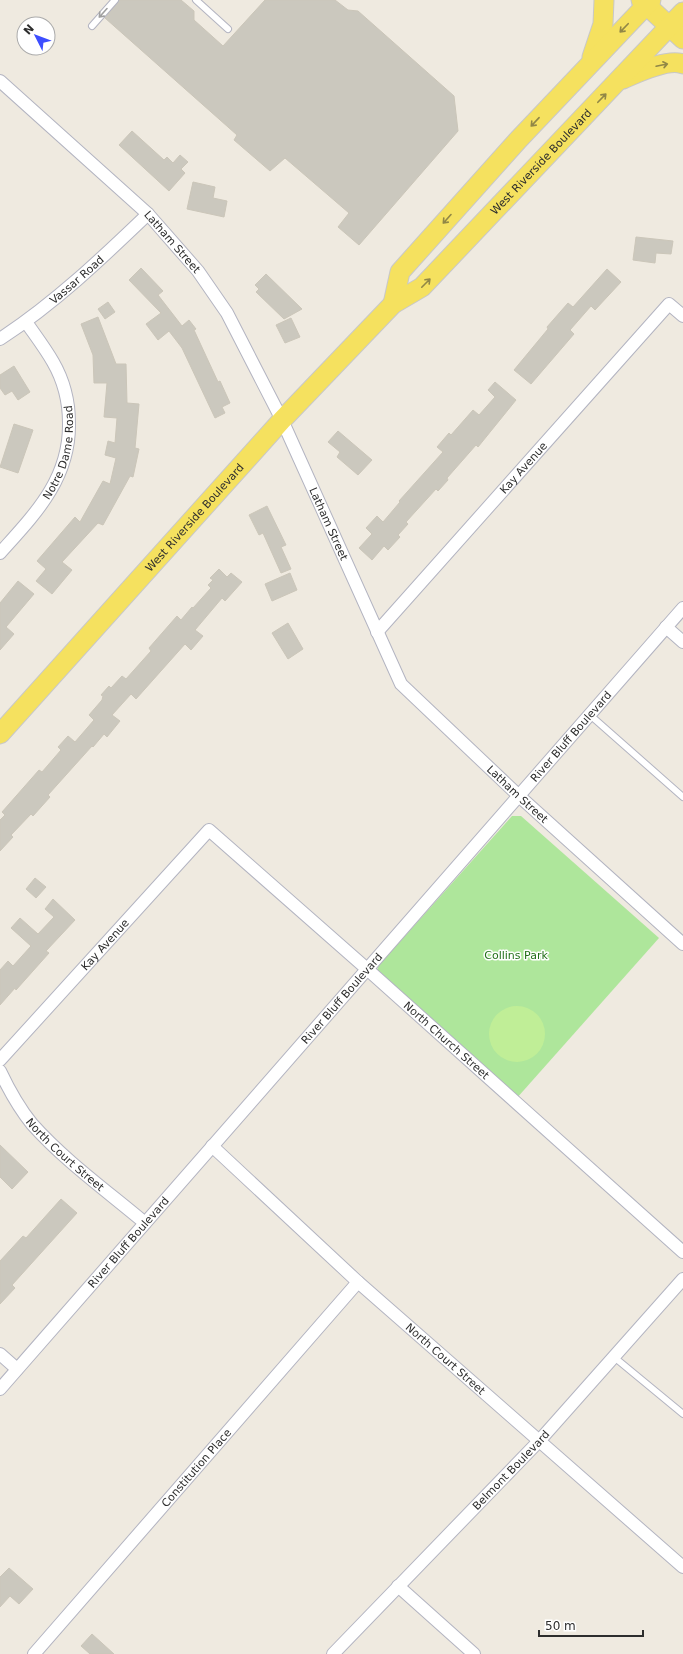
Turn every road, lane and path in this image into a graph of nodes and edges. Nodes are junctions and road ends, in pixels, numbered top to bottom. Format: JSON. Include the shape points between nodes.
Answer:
{"nodes":[{"id":1,"x":115,"y":0,"type":"edge"},
{"id":2,"x":196,"y":0,"type":"edge"},
{"id":3,"x":604,"y":0,"type":"edge"},
{"id":4,"x":646,"y":2,"type":"edge"},
{"id":5,"x":683,"y":12,"type":"edge"},
{"id":6,"x":92,"y":26,"type":"dead end"},
{"id":7,"x":669,"y":26,"type":"junction"},
{"id":8,"x":228,"y":28,"type":"dead end"},
{"id":9,"x":683,"y":39,"type":"edge"},
{"id":10,"x":590,"y":63,"type":"junction"},
{"id":11,"x":683,"y":64,"type":"edge"},
{"id":12,"x":0,"y":81,"type":"edge"},
{"id":13,"x":616,"y":82,"type":"junction"},
{"id":14,"x":148,"y":214,"type":"junction"},
{"id":15,"x":393,"y":304,"type":"junction"},
{"id":16,"x":683,"y":316,"type":"edge"},
{"id":17,"x":26,"y":322,"type":"junction"},
{"id":18,"x":0,"y":339,"type":"edge"},
{"id":19,"x":282,"y":420,"type":"junction"},
{"id":20,"x":0,"y":553,"type":"edge"},
{"id":21,"x":683,"y":608,"type":"edge"},
{"id":22,"x":666,"y":628,"type":"junction"},
{"id":23,"x":377,"y":632,"type":"junction"},
{"id":24,"x":683,"y":642,"type":"edge"},
{"id":25,"x":590,"y":715,"type":"junction"},
{"id":26,"x":0,"y":734,"type":"edge"},
{"id":27,"x":519,"y":796,"type":"junction"},
{"id":28,"x":683,"y":797,"type":"edge"},
{"id":29,"x":209,"y":830,"type":"joint"},
{"id":30,"x":683,"y":944,"type":"edge"},
{"id":31,"x":367,"y":969,"type":"junction"},
{"id":32,"x":0,"y":1060,"type":"edge"},
{"id":33,"x":0,"y":1071,"type":"edge"},
{"id":34,"x":212,"y":1146,"type":"junction"},
{"id":35,"x":145,"y":1223,"type":"junction"},
{"id":36,"x":683,"y":1252,"type":"edge"},
{"id":37,"x":683,"y":1279,"type":"edge"},
{"id":38,"x":358,"y":1282,"type":"junction"},
{"id":39,"x":0,"y":1354,"type":"edge"},
{"id":40,"x":614,"y":1357,"type":"junction"},
{"id":41,"x":17,"y":1369,"type":"junction"},
{"id":42,"x":0,"y":1389,"type":"edge"},
{"id":43,"x":683,"y":1414,"type":"edge"},
{"id":44,"x":540,"y":1440,"type":"junction"},
{"id":45,"x":683,"y":1567,"type":"edge"},
{"id":46,"x":398,"y":1586,"type":"junction"},
{"id":47,"x":34,"y":1654,"type":"edge"},
{"id":48,"x":333,"y":1654,"type":"edge"},
{"id":49,"x":474,"y":1654,"type":"edge"}],
"edges":[{"from":1,"to":6,"type":"lane","one_way":true},
{"from":2,"to":8,"type":"lane"},
{"from":3,"to":10,"type":"main road","via":[[603,24]]},
{"from":4,"to":7,"type":"main road"},
{"from":4,"to":10,"type":"main road","one_way":true},
{"from":5,"to":7,"type":"main road","name":"West Riverside Boulevard"},
{"from":7,"to":9,"type":"main road"},
{"from":7,"to":13,"type":"main road","name":"West Riverside Boulevard"},
{"from":10,"to":15,"type":"main road","one_way":true,"via":[[400,272]]},
{"from":13,"to":11,"type":"main road","one_way":true,"via":[[661,65]]},
{"from":12,"to":14,"type":"street","name":"Latham Street"},
{"from":15,"to":13,"type":"main road","name":"West Riverside Boulevard","one_way":true,"via":[[422,287]]},
{"from":14,"to":17,"type":"street","name":"Vassar Road","via":[[62,294]]},
{"from":14,"to":19,"type":"street","name":"Latham Street","via":[[198,271],[227,312]]},
{"from":15,"to":19,"type":"main road","name":"West Riverside Boulevard"},
{"from":16,"to":23,"type":"street","name":"Kay Avenue","via":[[669,304]]},
{"from":17,"to":18,"type":"street","name":"Vassar Road"},
{"from":17,"to":20,"type":"street","name":"Notre Dame Road","via":[[54,363],[64,388],[69,411],[69,435],[65,461],[55,483],[41,506]]},
{"from":19,"to":23,"type":"street","name":"Latham Street"},
{"from":19,"to":26,"type":"main road","name":"West Riverside Boulevard"},
{"from":21,"to":22,"type":"street","name":"River Bluff Boulevard"},
{"from":22,"to":24,"type":"street"},
{"from":22,"to":25,"type":"street","name":"River Bluff Boulevard"},
{"from":23,"to":27,"type":"street","name":"Latham Street","via":[[401,684]]},
{"from":25,"to":27,"type":"street","name":"River Bluff Boulevard"},
{"from":25,"to":28,"type":"lane"},
{"from":27,"to":30,"type":"street","name":"Latham Street"},
{"from":27,"to":31,"type":"street","name":"River Bluff Boulevard"},
{"from":29,"to":31,"type":"street","name":"North Church Street"},
{"from":29,"to":32,"type":"street","name":"Kay Avenue"},
{"from":31,"to":34,"type":"street","name":"River Bluff Boulevard"},
{"from":31,"to":36,"type":"street","name":"North Church Street"},
{"from":33,"to":35,"type":"street","name":"North Court Street","via":[[13,1097],[57,1149]]},
{"from":34,"to":35,"type":"street","name":"River Bluff Boulevard"},
{"from":34,"to":38,"type":"street","name":"North Court Street"},
{"from":35,"to":41,"type":"street","name":"River Bluff Boulevard"},
{"from":37,"to":40,"type":"street","name":"Belmont Boulevard"},
{"from":38,"to":44,"type":"street","name":"North Court Street"},
{"from":38,"to":47,"type":"street","name":"Constitution Place"},
{"from":39,"to":41,"type":"street"},
{"from":40,"to":43,"type":"lane"},
{"from":40,"to":44,"type":"street","name":"Belmont Boulevard"},
{"from":41,"to":42,"type":"street","name":"River Bluff Boulevard"},
{"from":44,"to":45,"type":"street","name":"North Court Street"},
{"from":44,"to":46,"type":"street","name":"Belmont Boulevard"},
{"from":46,"to":48,"type":"street","name":"Belmont Boulevard"},
{"from":46,"to":49,"type":"street"}]}
